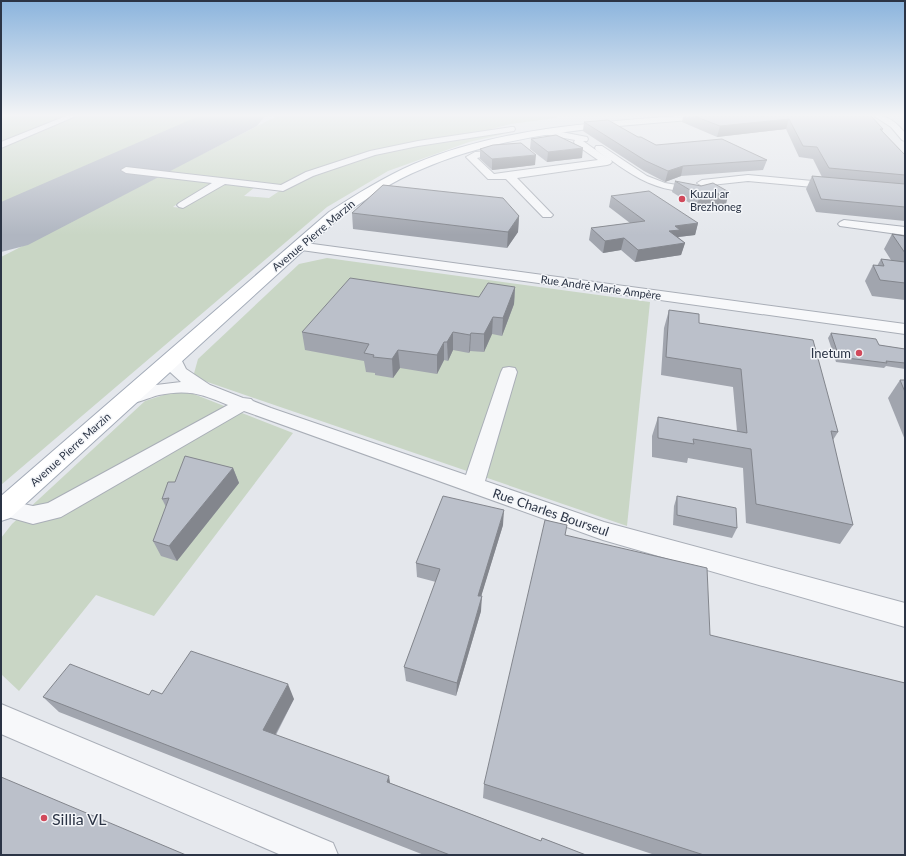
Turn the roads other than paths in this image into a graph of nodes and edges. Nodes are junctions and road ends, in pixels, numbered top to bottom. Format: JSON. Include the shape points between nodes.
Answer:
{"nodes":[{"id":1,"x":364,"y":156,"type":"edge"},
{"id":2,"x":445,"y":156,"type":"edge"},
{"id":3,"x":474,"y":156,"type":"edge"},
{"id":4,"x":600,"y":156,"type":"edge"},
{"id":5,"x":608,"y":156,"type":"edge"},
{"id":6,"x":126,"y":170,"type":"dead end"},
{"id":7,"x":509,"y":176,"type":"junction"},
{"id":8,"x":223,"y":181,"type":"junction"},
{"id":9,"x":691,"y":181,"type":"dead end"},
{"id":10,"x":677,"y":186,"type":"edge"},
{"id":11,"x":846,"y":187,"type":"edge"},
{"id":12,"x":182,"y":205,"type":"dead end"},
{"id":13,"x":547,"y":215,"type":"dead end"},
{"id":14,"x":844,"y":224,"type":"dead end"},
{"id":15,"x":905,"y":231,"type":"edge"},
{"id":16,"x":298,"y":246,"type":"junction"},
{"id":17,"x":905,"y":329,"type":"edge"},
{"id":18,"x":173,"y":358,"type":"junction"},
{"id":19,"x":509,"y":372,"type":"dead end"},
{"id":20,"x":204,"y":389,"type":"junction"},
{"id":21,"x":127,"y":399,"type":"junction"},
{"id":22,"x":245,"y":403,"type":"junction"},
{"id":23,"x":473,"y":485,"type":"junction"},
{"id":24,"x":3,"y":510,"type":"edge"},
{"id":25,"x":905,"y":615,"type":"edge"},
{"id":26,"x":1,"y":719,"type":"edge"},
{"id":27,"x":321,"y":855,"type":"edge"}],
"edges":[{"from":1,"to":8,"type":"street","via":[[313,173],[283,188]]},
{"from":2,"to":16,"type":"main road","name":"Avenue Pierre Marzin","via":[[402,172],[352,200]]},
{"from":3,"to":7,"type":"street","via":[[471,158],[492,177]]},
{"from":4,"to":7,"type":"street","via":[[607,162]]},
{"from":5,"to":10,"type":"street","via":[[648,180],[662,186]]},
{"from":6,"to":8,"type":"street"},
{"from":7,"to":13,"type":"street"},
{"from":8,"to":12,"type":"street"},
{"from":9,"to":11,"type":"street","via":[[700,188],[748,178]]},
{"from":14,"to":15,"type":"street"},
{"from":16,"to":17,"type":"street","name":"Rue André Marie Ampère"},
{"from":16,"to":18,"type":"main road","name":"Avenue Pierre Marzin"},
{"from":18,"to":20,"type":"street","name":"Rue Charles Bourseul","via":[[178,372]]},
{"from":18,"to":21,"type":"main road","name":"Avenue Pierre Marzin"},
{"from":19,"to":23,"type":"street"},
{"from":20,"to":21,"type":"street","name":"Rue Charles Bourseul","via":[[171,387]]},
{"from":20,"to":22,"type":"street","name":"Rue Charles Bourseul"},
{"from":21,"to":24,"type":"main road","name":"Avenue Pierre Marzin"},
{"from":22,"to":23,"type":"street","name":"Rue Charles Bourseul","via":[[264,412]]},
{"from":22,"to":24,"type":"street","via":[[53,511],[33,515]]},
{"from":23,"to":25,"type":"street","name":"Rue Charles Bourseul","via":[[603,531]]},
{"from":26,"to":27,"type":"street"}]}
